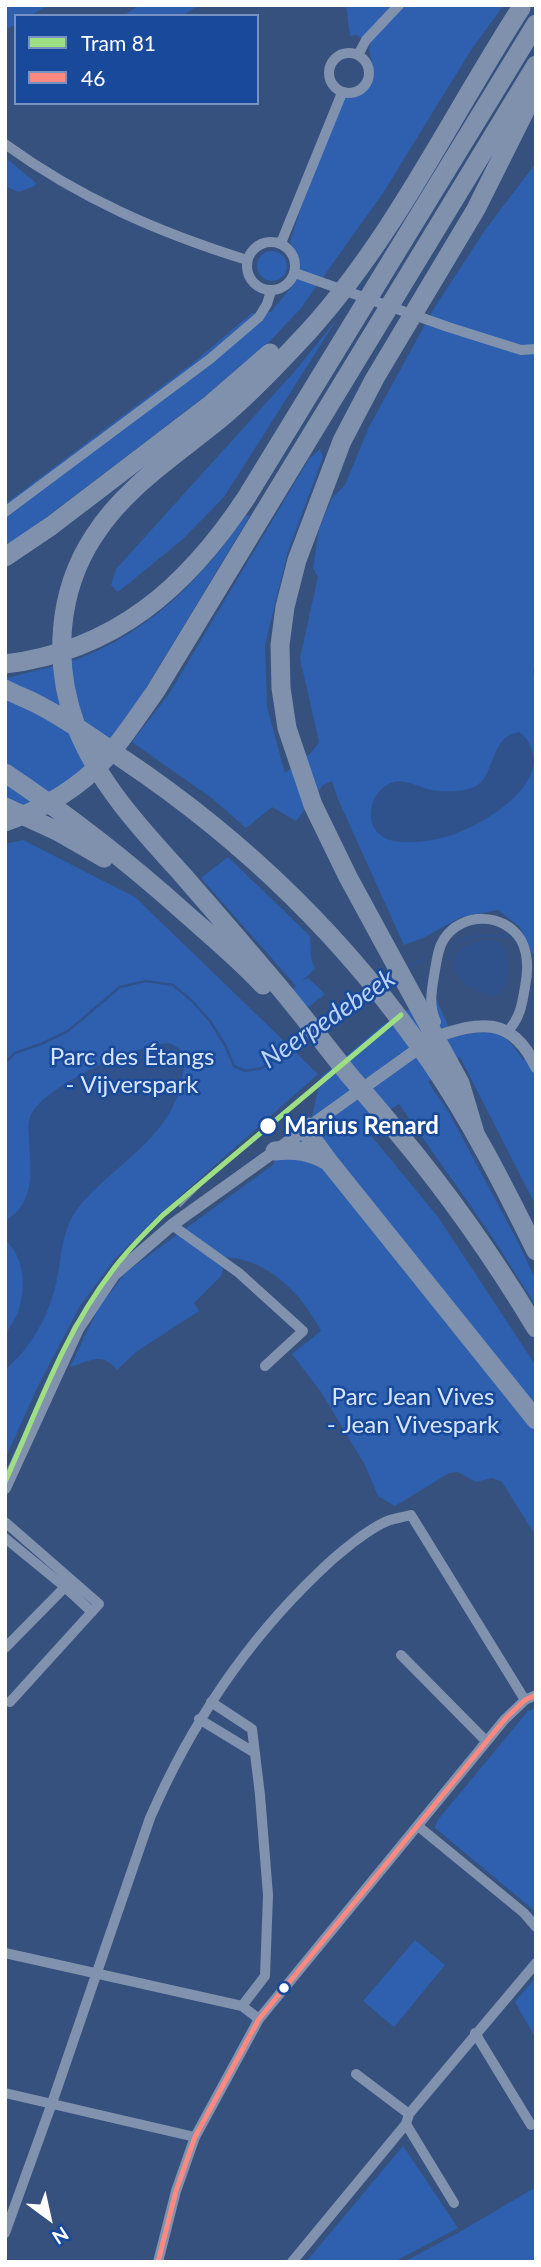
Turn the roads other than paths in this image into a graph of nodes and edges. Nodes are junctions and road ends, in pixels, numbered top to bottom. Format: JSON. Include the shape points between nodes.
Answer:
{"nodes":[{"id":1,"x":399,"y":5,"type":"edge"},
{"id":2,"x":523,"y":7,"type":"edge"},
{"id":3,"x":536,"y":24,"type":"edge"},
{"id":4,"x":358,"y":55,"type":"junction"},
{"id":5,"x":536,"y":65,"type":"edge"},
{"id":6,"x":536,"y":89,"type":"edge"},
{"id":7,"x":342,"y":93,"type":"junction"},
{"id":8,"x":5,"y":144,"type":"edge"},
{"id":9,"x":281,"y":243,"type":"junction"},
{"id":10,"x":247,"y":260,"type":"junction"},
{"id":11,"x":295,"y":273,"type":"junction"},
{"id":12,"x":271,"y":291,"type":"junction"},
{"id":13,"x":323,"y":306,"type":"junction"},
{"id":14,"x":536,"y":349,"type":"edge"},
{"id":15,"x":5,"y":512,"type":"edge"},
{"id":16,"x":5,"y":557,"type":"edge"},
{"id":17,"x":5,"y":664,"type":"edge"},
{"id":18,"x":5,"y":679,"type":"edge"},
{"id":19,"x":5,"y":689,"type":"edge"},
{"id":20,"x":40,"y":705,"type":"junction"},
{"id":21,"x":5,"y":773,"type":"edge"},
{"id":22,"x":5,"y":807,"type":"edge"},
{"id":23,"x":5,"y":822,"type":"edge"},
{"id":24,"x":140,"y":874,"type":"junction"},
{"id":25,"x":508,"y":1031,"type":"junction"},
{"id":26,"x":441,"y":1035,"type":"junction"},
{"id":27,"x":536,"y":1067,"type":"edge"},
{"id":28,"x":353,"y":1080,"type":"junction"},
{"id":29,"x":455,"y":1087,"type":"junction"},
{"id":30,"x":309,"y":1127,"type":"junction"},
{"id":31,"x":275,"y":1151,"type":"junction"},
{"id":32,"x":328,"y":1161,"type":"junction"},
{"id":33,"x":172,"y":1224,"type":"junction"},
{"id":34,"x":536,"y":1251,"type":"edge"},
{"id":35,"x":536,"y":1328,"type":"edge"},
{"id":36,"x":265,"y":1366,"type":"dead end"},
{"id":37,"x":536,"y":1420,"type":"edge"},
{"id":38,"x":5,"y":1489,"type":"edge"},
{"id":39,"x":5,"y":1522,"type":"edge"},
{"id":40,"x":5,"y":1538,"type":"edge"},
{"id":41,"x":65,"y":1587,"type":"junction"},
{"id":42,"x":92,"y":1612,"type":"junction"},
{"id":43,"x":5,"y":1648,"type":"edge"},
{"id":44,"x":401,"y":1655,"type":"dead end"},
{"id":45,"x":530,"y":1698,"type":"edge"},
{"id":46,"x":10,"y":1702,"type":"dead end"},
{"id":47,"x":211,"y":1702,"type":"junction"},
{"id":48,"x":200,"y":1719,"type":"junction"},
{"id":49,"x":486,"y":1741,"type":"junction"},
{"id":50,"x":255,"y":1754,"type":"junction"},
{"id":51,"x":418,"y":1826,"type":"junction"},
{"id":52,"x":536,"y":1927,"type":"edge"},
{"id":53,"x":5,"y":1953,"type":"edge"},
{"id":54,"x":536,"y":1963,"type":"edge"},
{"id":55,"x":97,"y":1973,"type":"junction"},
{"id":56,"x":242,"y":2006,"type":"junction"},
{"id":57,"x":259,"y":2019,"type":"junction"},
{"id":58,"x":475,"y":2033,"type":"junction"},
{"id":59,"x":356,"y":2074,"type":"dead end"},
{"id":60,"x":5,"y":2093,"type":"edge"},
{"id":61,"x":52,"y":2103,"type":"junction"},
{"id":62,"x":407,"y":2119,"type":"junction"},
{"id":63,"x":531,"y":2126,"type":"dead end"},
{"id":64,"x":195,"y":2137,"type":"junction"},
{"id":65,"x":454,"y":2203,"type":"dead end"},
{"id":66,"x":5,"y":2234,"type":"edge"},
{"id":67,"x":158,"y":2262,"type":"edge"},
{"id":68,"x":292,"y":2262,"type":"edge"}],
"edges":[{"from":1,"to":4,"type":"street"},
{"from":2,"to":13,"type":"highway","via":[[409,193]]},
{"from":3,"to":17,"type":"highway","via":[[234,516],[181,580],[129,622],[100,637],[74,649]]},
{"from":4,"to":7,"type":"street","via":[[369,68],[366,85],[351,94]]},
{"from":4,"to":7,"type":"street","via":[[341,54],[329,67],[328,78]]},
{"from":5,"to":23,"type":"highway","via":[[155,692],[106,759],[61,796]]},
{"from":6,"to":29,"type":"highway","via":[[476,209],[357,409],[297,560],[280,645],[282,698],[294,752],[313,804]]},
{"from":7,"to":9,"type":"street"},
{"from":8,"to":10,"type":"street","via":[[110,208]]},
{"from":9,"to":10,"type":"street","via":[[257,246]]},
{"from":9,"to":11,"type":"street","via":[[293,256]]},
{"from":10,"to":12,"type":"street","via":[[252,282]]},
{"from":11,"to":12,"type":"street","via":[[285,287]]},
{"from":11,"to":14,"type":"street","via":[[448,327],[521,350]]},
{"from":12,"to":15,"type":"street","via":[[259,317],[210,359]]},
{"from":13,"to":16,"type":"highway","via":[[211,404]]},
{"from":13,"to":28,"type":"highway","via":[[242,399],[148,475],[97,531],[80,558],[66,605],[62,656],[70,707],[82,740],[116,796]]},
{"from":18,"to":20,"type":"highway"},
{"from":19,"to":20,"type":"highway"},
{"from":20,"to":29,"type":"highway","via":[[171,791],[297,900],[360,969]]},
{"from":21,"to":24,"type":"highway"},
{"from":22,"to":24,"type":"highway"},
{"from":24,"to":28,"type":"highway","via":[[258,979]]},
{"from":25,"to":26,"type":"street","via":[[485,1027]]},
{"from":25,"to":26,"type":"street","via":[[521,1012],[528,963],[513,930],[484,919],[451,931],[438,954],[430,1004]]},
{"from":25,"to":27,"type":"street","via":[[528,1051]]},
{"from":26,"to":30,"type":"street","via":[[423,1043]]},
{"from":28,"to":35,"type":"highway","via":[[480,1242]]},
{"from":29,"to":34,"type":"highway"},
{"from":30,"to":31,"type":"street"},
{"from":30,"to":32,"type":"highway","via":[[309,1135]]},
{"from":31,"to":32,"type":"highway","via":[[296,1149]]},
{"from":31,"to":33,"type":"street"},
{"from":32,"to":37,"type":"highway"},
{"from":33,"to":36,"type":"street","via":[[239,1273],[303,1331]]},
{"from":33,"to":38,"type":"street","via":[[114,1275],[90,1308]]},
{"from":39,"to":42,"type":"street","via":[[99,1604]]},
{"from":40,"to":41,"type":"street"},
{"from":41,"to":42,"type":"street"},
{"from":41,"to":43,"type":"street"},
{"from":42,"to":46,"type":"street"},
{"from":44,"to":49,"type":"street"},
{"from":45,"to":47,"type":"street","via":[[411,1515],[388,1520],[330,1562],[282,1608]]},
{"from":45,"to":49,"type":"street"},
{"from":47,"to":48,"type":"street"},
{"from":47,"to":50,"type":"street","via":[[252,1729]]},
{"from":48,"to":50,"type":"street"},
{"from":48,"to":55,"type":"street","via":[[150,1818]]},
{"from":49,"to":51,"type":"street"},
{"from":50,"to":56,"type":"street","via":[[268,1895],[265,1976]]},
{"from":51,"to":52,"type":"street"},
{"from":51,"to":57,"type":"street"},
{"from":53,"to":55,"type":"street"},
{"from":54,"to":58,"type":"street"},
{"from":55,"to":56,"type":"street"},
{"from":55,"to":61,"type":"street"},
{"from":56,"to":57,"type":"street"},
{"from":57,"to":64,"type":"street"},
{"from":58,"to":62,"type":"street"},
{"from":58,"to":63,"type":"street"},
{"from":59,"to":62,"type":"street"},
{"from":60,"to":61,"type":"street"},
{"from":61,"to":64,"type":"street"},
{"from":61,"to":66,"type":"street"},
{"from":62,"to":65,"type":"street"},
{"from":62,"to":68,"type":"street"},
{"from":64,"to":67,"type":"street"}]}
